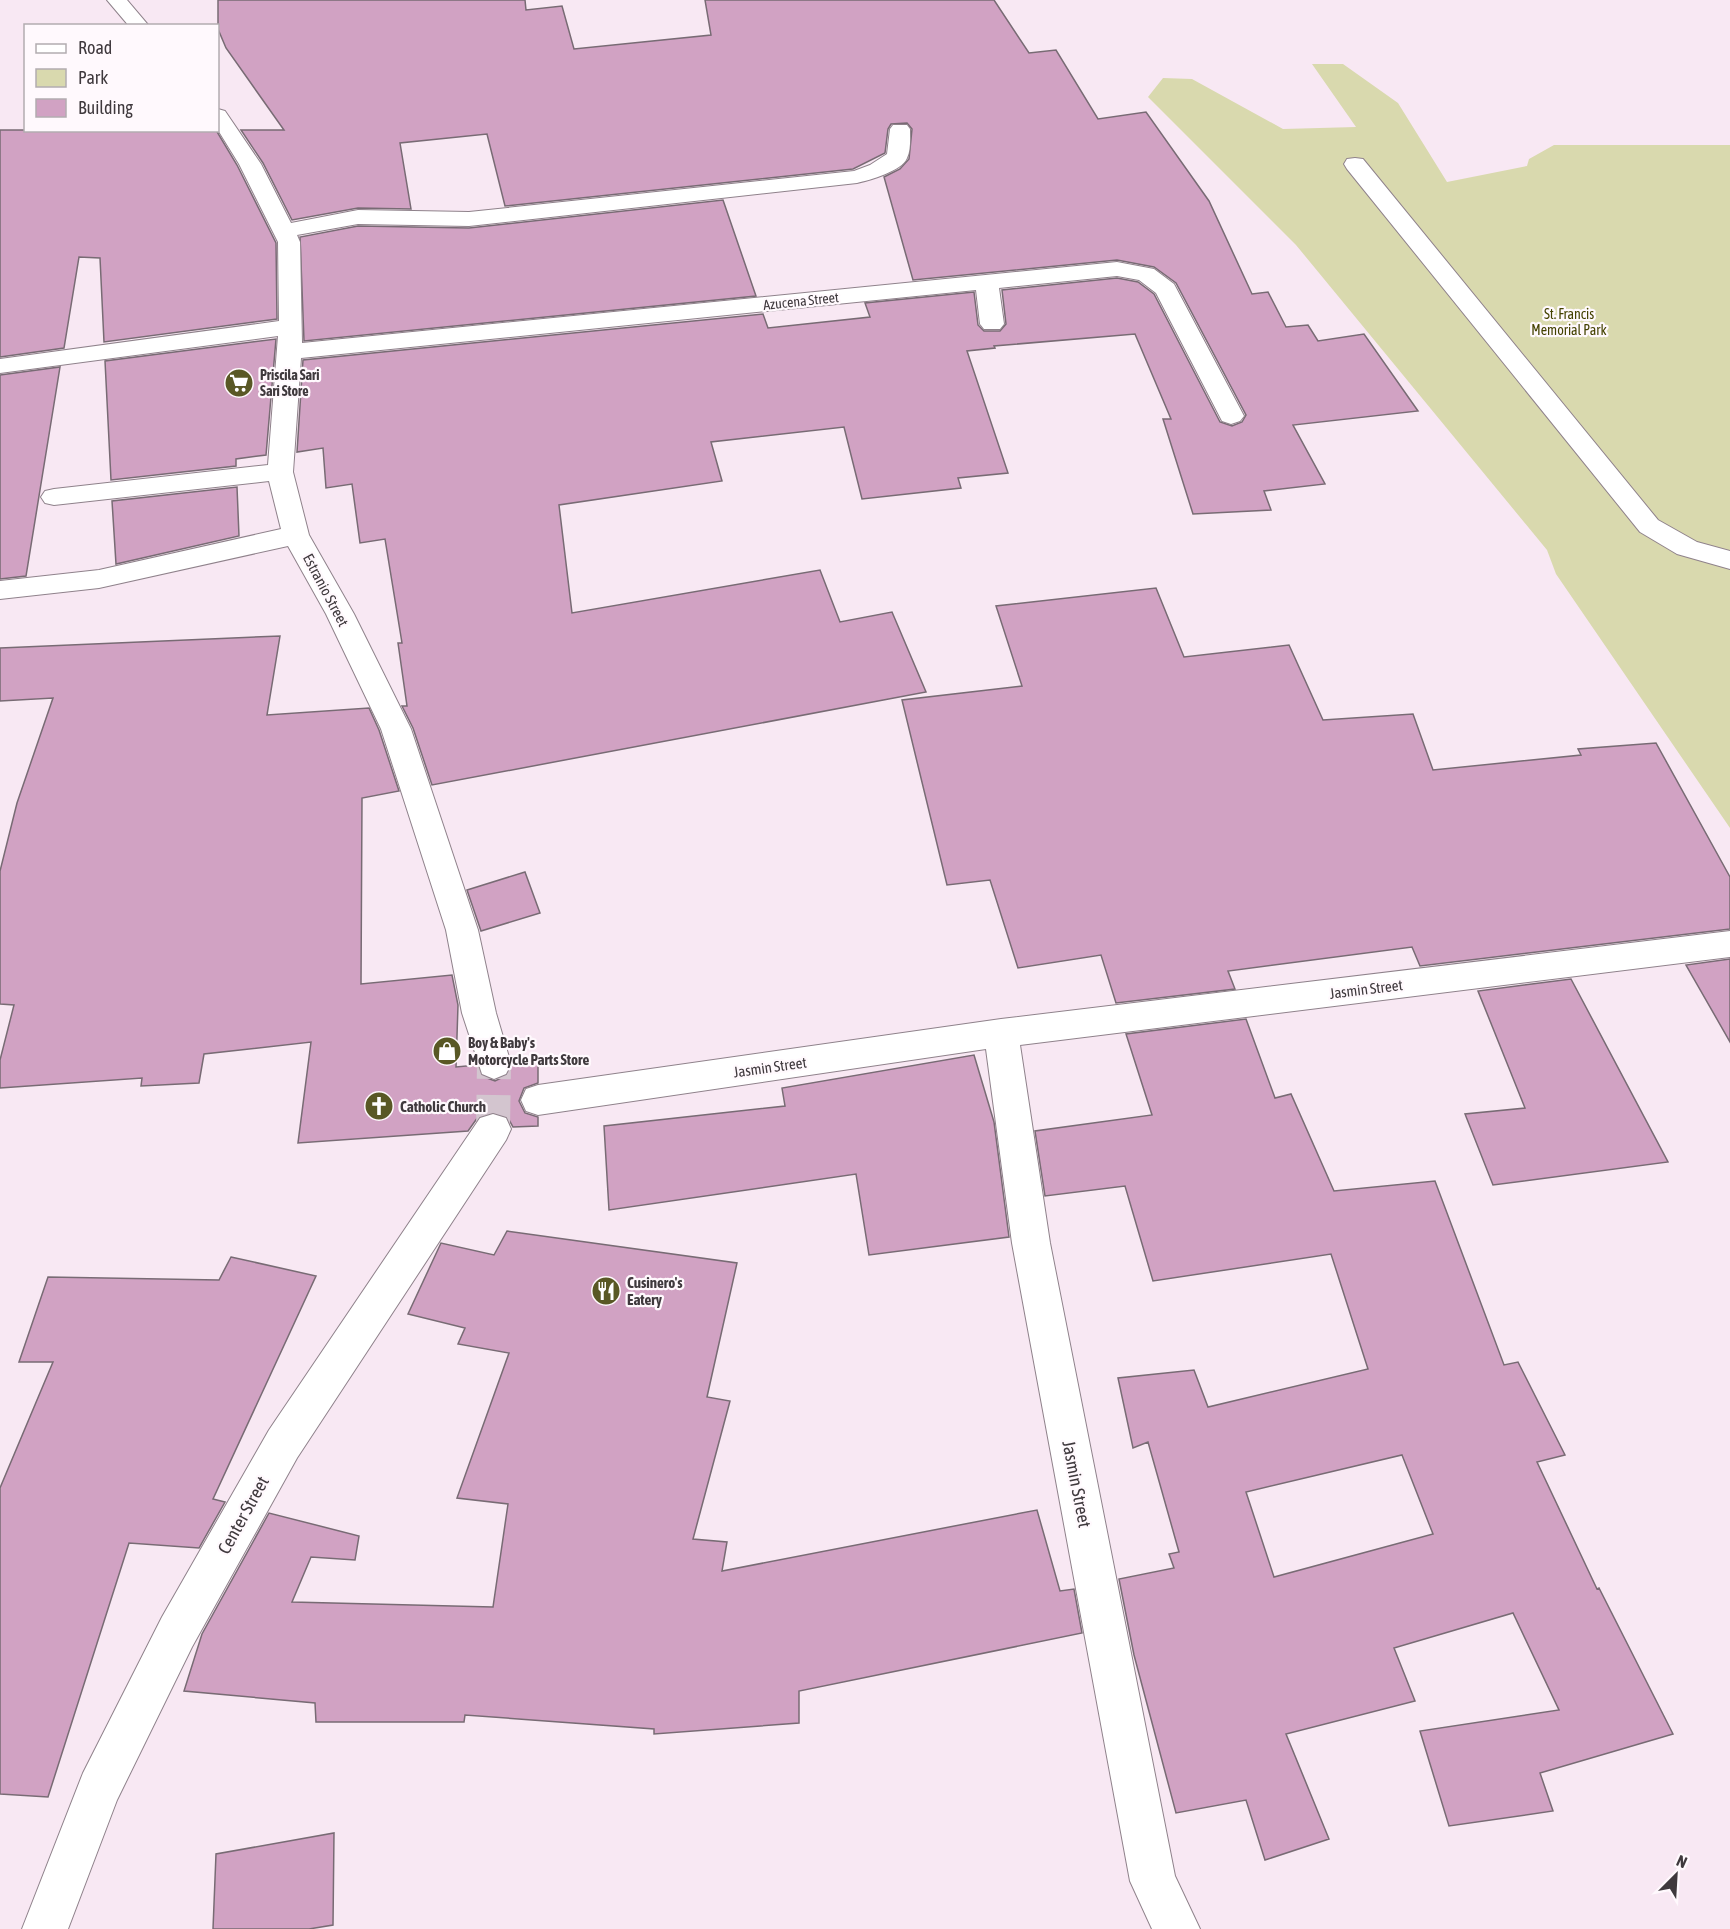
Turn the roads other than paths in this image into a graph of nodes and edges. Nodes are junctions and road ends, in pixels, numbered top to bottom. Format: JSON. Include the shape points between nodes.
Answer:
{"nodes":[{"id":1,"x":117,"y":0,"type":"edge"},
{"id":2,"x":138,"y":24,"type":"edge"},
{"id":3,"x":219,"y":117,"type":"edge"},
{"id":4,"x":900,"y":129,"type":"dead end"},
{"id":5,"x":1355,"y":164,"type":"dead end"},
{"id":6,"x":283,"y":231,"type":"junction"},
{"id":7,"x":987,"y":282,"type":"junction"},
{"id":8,"x":992,"y":324,"type":"dead end"},
{"id":9,"x":290,"y":340,"type":"junction"},
{"id":10,"x":0,"y":366,"type":"edge"},
{"id":11,"x":1231,"y":416,"type":"dead end"},
{"id":12,"x":280,"y":472,"type":"junction"},
{"id":13,"x":54,"y":496,"type":"dead end"},
{"id":14,"x":296,"y":535,"type":"junction"},
{"id":15,"x":1730,"y":560,"type":"edge"},
{"id":16,"x":0,"y":590,"type":"edge"},
{"id":17,"x":1730,"y":944,"type":"edge"},
{"id":18,"x":1001,"y":1033,"type":"junction"},
{"id":19,"x":494,"y":1064,"type":"tunnel mouth"},
{"id":20,"x":538,"y":1100,"type":"dead end"},
{"id":21,"x":493,"y":1129,"type":"tunnel mouth"},
{"id":22,"x":45,"y":1929,"type":"edge"},
{"id":23,"x":1177,"y":1929,"type":"edge"}],
"edges":[{"from":1,"to":2,"type":"street"},
{"from":3,"to":6,"type":"street","name":"Estranio Street","via":[[250,164]]},
{"from":4,"to":6,"type":"street","via":[[897,157],[878,170],[857,177],[469,219],[358,217]]},
{"from":5,"to":15,"type":"street","via":[[1649,526],[1687,548]]},
{"from":6,"to":9,"type":"street","name":"Estranio Street","via":[[289,242]]},
{"from":7,"to":8,"type":"street"},
{"from":7,"to":9,"type":"street","name":"Azucena Street"},
{"from":7,"to":11,"type":"street","name":"Azucena Street","via":[[1117,269],[1146,274],[1166,289]]},
{"from":9,"to":10,"type":"street","name":"Azucena Street"},
{"from":9,"to":12,"type":"street","name":"Estranio Street"},
{"from":12,"to":13,"type":"street"},
{"from":12,"to":14,"type":"street","name":"Estranio Street"},
{"from":14,"to":16,"type":"street","via":[[99,579]]},
{"from":14,"to":19,"type":"street","name":"Estranio Street","via":[[396,729],[462,930]]},
{"from":17,"to":18,"type":"street","name":"Jasmin Street"},
{"from":18,"to":20,"type":"street","name":"Jasmin Street"},
{"from":18,"to":23,"type":"street","name":"Jasmin Street","via":[[1031,1244],[1153,1881]]},
{"from":21,"to":22,"type":"street","name":"Center Street","via":[[283,1444],[183,1621],[99,1789]]}]}
